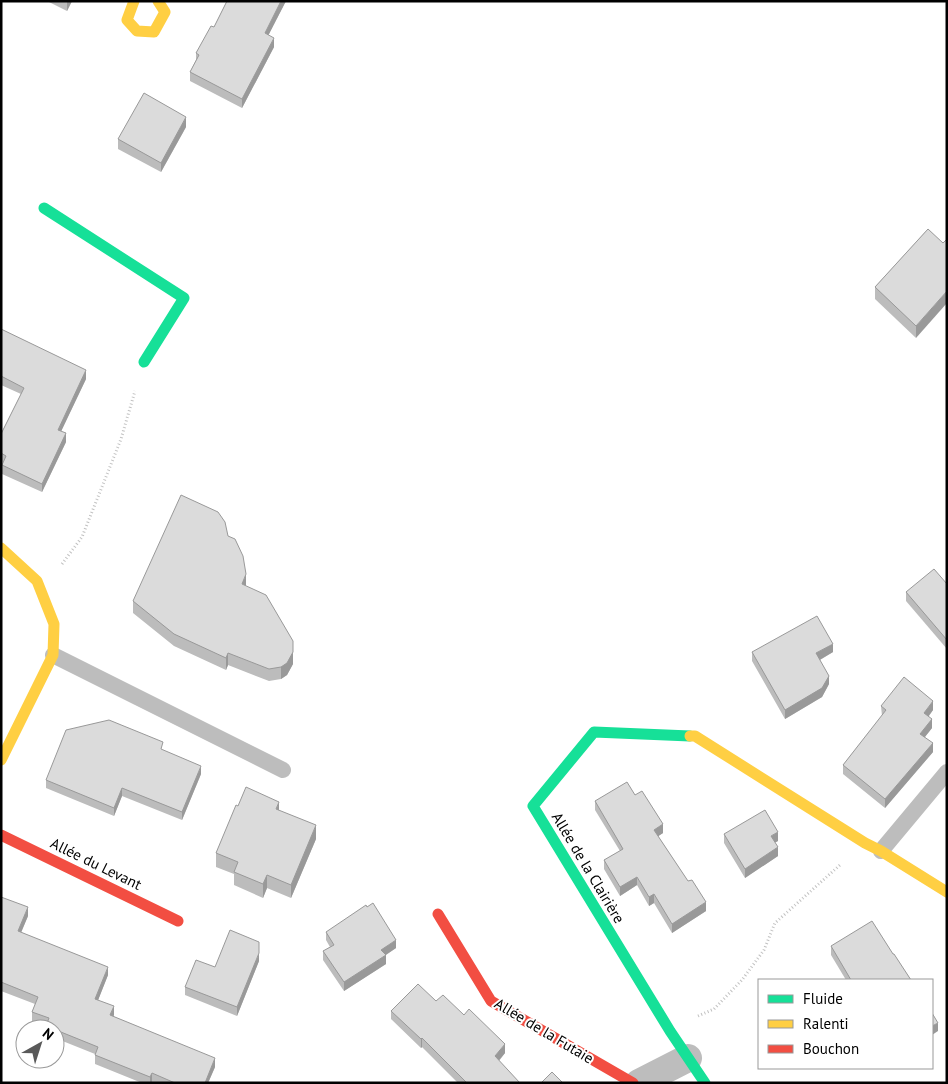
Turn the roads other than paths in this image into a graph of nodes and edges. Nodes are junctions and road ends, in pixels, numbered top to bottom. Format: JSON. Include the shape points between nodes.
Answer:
{"nodes":[{"id":1,"x":134,"y":1,"type":"edge"},
{"id":2,"x":158,"y":1,"type":"edge"},
{"id":3,"x":44,"y":208,"type":"dead end"},
{"id":4,"x":144,"y":362,"type":"road end"},
{"id":5,"x":1,"y":548,"type":"edge"},
{"id":6,"x":53,"y":655,"type":"junction"},
{"id":7,"x":1,"y":760,"type":"edge"},
{"id":8,"x":283,"y":770,"type":"dead end"},
{"id":9,"x":947,"y":772,"type":"edge"},
{"id":10,"x":1,"y":834,"type":"edge"},
{"id":11,"x":881,"y":851,"type":"junction"},
{"id":12,"x":947,"y":892,"type":"edge"},
{"id":13,"x":438,"y":914,"type":"dead end"},
{"id":14,"x":178,"y":921,"type":"dead end"},
{"id":15,"x":688,"y":1058,"type":"junction"},
{"id":16,"x":633,"y":1083,"type":"edge"},
{"id":17,"x":639,"y":1083,"type":"edge"},
{"id":18,"x":705,"y":1083,"type":"edge"}],
"edges":[{"from":1,"to":2,"type":"street","via":[[126,20],[136,31],[154,32],[165,12]]},
{"from":3,"to":4,"type":"street","via":[[184,298]]},
{"from":5,"to":6,"type":"street","via":[[36,581],[42,592],[54,624]]},
{"from":6,"to":7,"type":"street"},
{"from":6,"to":8,"type":"lane"},
{"from":9,"to":11,"type":"lane"},
{"from":10,"to":14,"type":"street","name":"Allée du Levant"},
{"from":11,"to":12,"type":"street","name":"Allée de la Clairière"},
{"from":11,"to":15,"type":"street","name":"Allée de la Clairière","via":[[695,736],[594,732],[533,806]]},
{"from":13,"to":16,"type":"street","name":"Allée de la Futaie","via":[[491,1001]]},
{"from":15,"to":17,"type":"street"},
{"from":15,"to":18,"type":"street","name":"Allée de la Clairière"}]}
